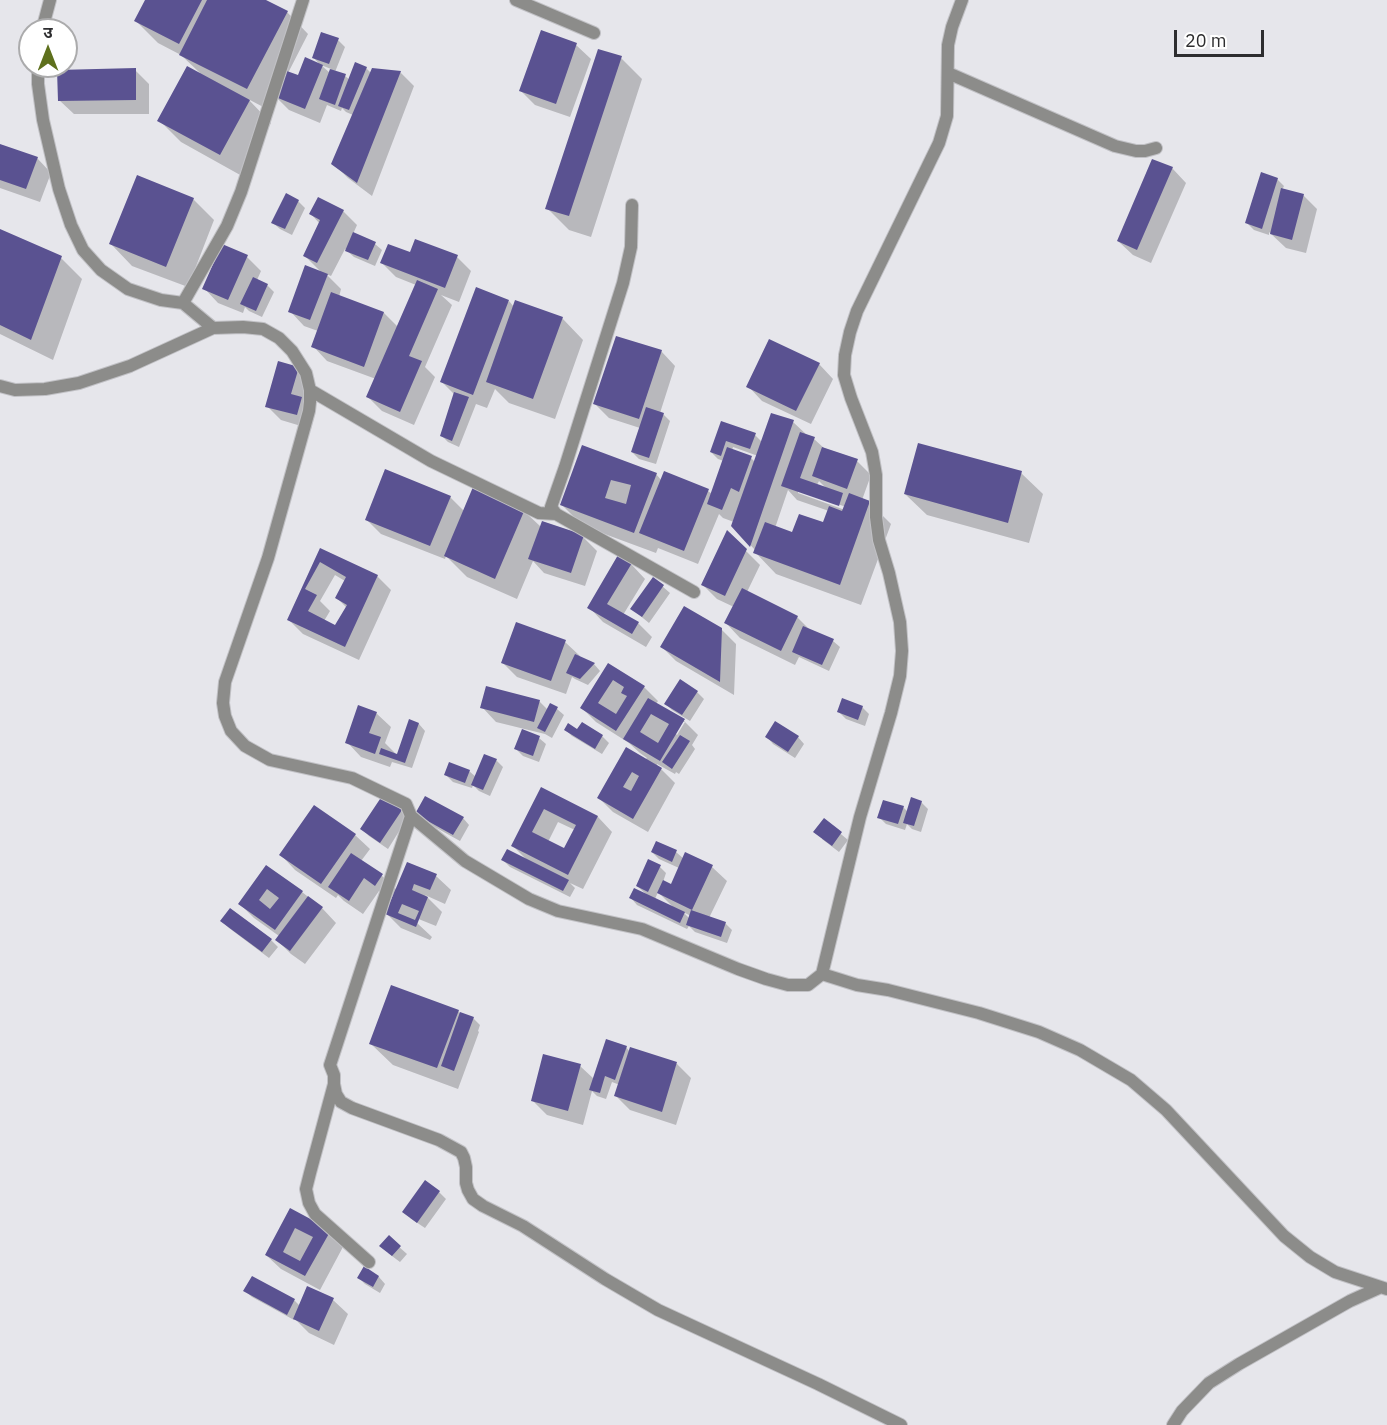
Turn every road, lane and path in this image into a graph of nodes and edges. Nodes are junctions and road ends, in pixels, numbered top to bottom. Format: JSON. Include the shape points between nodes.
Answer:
{"nodes":[{"id":1,"x":50,"y":0,"type":"edge"},
{"id":2,"x":303,"y":0,"type":"edge"},
{"id":3,"x":516,"y":0,"type":"edge"},
{"id":4,"x":962,"y":0,"type":"edge"},
{"id":5,"x":45,"y":18,"type":"edge"},
{"id":6,"x":594,"y":33,"type":"dead end"},
{"id":7,"x":948,"y":73,"type":"junction"},
{"id":8,"x":38,"y":78,"type":"edge"},
{"id":9,"x":1156,"y":148,"type":"dead end"},
{"id":10,"x":632,"y":204,"type":"dead end"},
{"id":11,"x":183,"y":303,"type":"junction"},
{"id":12,"x":213,"y":328,"type":"junction"},
{"id":13,"x":0,"y":386,"type":"edge"},
{"id":14,"x":310,"y":390,"type":"junction"},
{"id":15,"x":556,"y":514,"type":"junction"},
{"id":16,"x":694,"y":592,"type":"dead end"},
{"id":17,"x":411,"y":816,"type":"junction"},
{"id":18,"x":822,"y":974,"type":"junction"},
{"id":19,"x":334,"y":1084,"type":"junction"},
{"id":20,"x":369,"y":1262,"type":"dead end"},
{"id":21,"x":1384,"y":1288,"type":"edge"},
{"id":22,"x":901,"y":1425,"type":"edge"},
{"id":23,"x":1173,"y":1425,"type":"edge"}],
"edges":[{"from":1,"to":5,"type":"street"},
{"from":2,"to":11,"type":"street","via":[[237,201]]},
{"from":3,"to":6,"type":"street"},
{"from":4,"to":7,"type":"street","via":[[948,45]]},
{"from":7,"to":9,"type":"street","via":[[1115,146],[1136,151]]},
{"from":7,"to":18,"type":"street","via":[[947,116],[939,143],[857,311],[844,355],[844,375],[872,452],[879,540],[900,622],[902,651],[891,713],[860,816]]},
{"from":8,"to":11,"type":"street","via":[[59,189],[83,250],[101,270],[128,289]]},
{"from":10,"to":15,"type":"street","via":[[631,247],[623,283],[551,507]]},
{"from":11,"to":12,"type":"street"},
{"from":12,"to":13,"type":"street","via":[[130,366],[79,383],[45,389]]},
{"from":12,"to":14,"type":"street","via":[[263,329],[279,338],[306,373]]},
{"from":14,"to":15,"type":"street","via":[[431,461],[539,513]]},
{"from":14,"to":17,"type":"street","via":[[309,411],[268,558],[225,682],[225,716],[231,731],[245,746],[270,760],[352,778],[406,804]]},
{"from":15,"to":16,"type":"street"},
{"from":17,"to":18,"type":"street","via":[[465,861],[529,899],[558,911],[642,929],[788,985],[808,985]]},
{"from":17,"to":19,"type":"street","via":[[330,1065]]},
{"from":18,"to":21,"type":"street","via":[[978,1013],[1080,1050],[1131,1080],[1166,1110],[1284,1236],[1310,1257],[1335,1272]]},
{"from":19,"to":20,"type":"street","via":[[306,1189],[315,1214]]},
{"from":19,"to":22,"type":"street","via":[[341,1102],[352,1108],[461,1152],[468,1190],[483,1206],[523,1226],[658,1310]]},
{"from":21,"to":23,"type":"street","via":[[1340,1307],[1209,1383]]}]}
